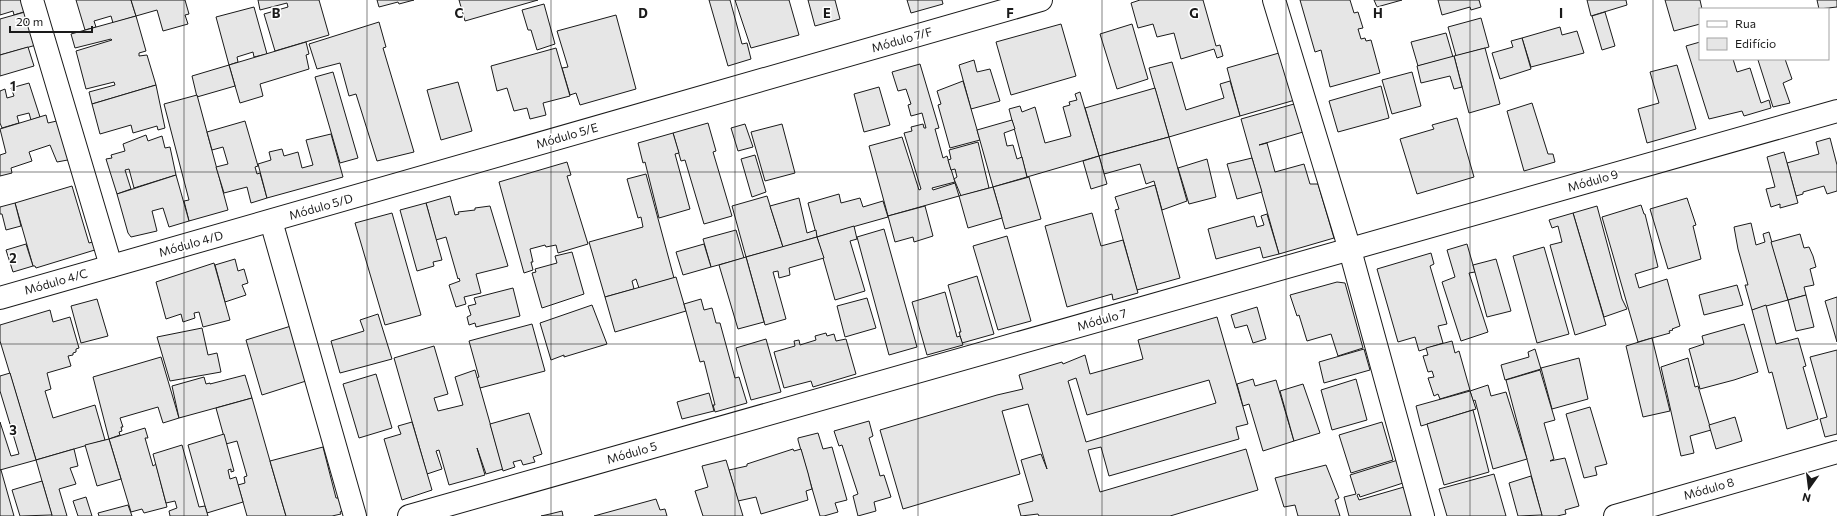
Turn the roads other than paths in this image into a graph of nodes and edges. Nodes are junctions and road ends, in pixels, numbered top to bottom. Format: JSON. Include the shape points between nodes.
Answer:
{"nodes":[{"id":1,"x":32,"y":0,"type":"edge"},
{"id":2,"x":1041,"y":0,"type":"edge"},
{"id":3,"x":1274,"y":0,"type":"edge"},
{"id":4,"x":763,"y":80,"type":"joint"},
{"id":5,"x":1837,"y":111,"type":"edge"},
{"id":6,"x":371,"y":192,"type":"joint"},
{"id":7,"x":271,"y":221,"type":"junction"},
{"id":8,"x":1350,"y":250,"type":"junction"},
{"id":9,"x":111,"y":266,"type":"junction"},
{"id":10,"x":0,"y":298,"type":"edge"},
{"id":11,"x":855,"y":390,"type":"joint"},
{"id":12,"x":1837,"y":452,"type":"edge"},
{"id":13,"x":355,"y":516,"type":"edge"},
{"id":14,"x":409,"y":516,"type":"edge"},
{"id":15,"x":1423,"y":516,"type":"edge"},
{"id":16,"x":1615,"y":516,"type":"edge"}],
"edges":[{"from":1,"to":9,"type":"street"},
{"from":2,"to":4,"type":"street","name":"Módulo 7/F"},
{"from":3,"to":8,"type":"street"},
{"from":4,"to":6,"type":"street","name":"Módulo 5/E"},
{"from":5,"to":8,"type":"street","name":"Módulo 9"},
{"from":6,"to":7,"type":"street","name":"Módulo 5/D"},
{"from":7,"to":9,"type":"street","name":"Módulo 4/D"},
{"from":7,"to":13,"type":"street"},
{"from":8,"to":11,"type":"street","name":"Módulo 7"},
{"from":8,"to":15,"type":"street"},
{"from":9,"to":10,"type":"street","name":"Módulo 4/C"},
{"from":11,"to":14,"type":"street","name":"Módulo 5"},
{"from":12,"to":16,"type":"street","name":"Módulo 8"}]}
